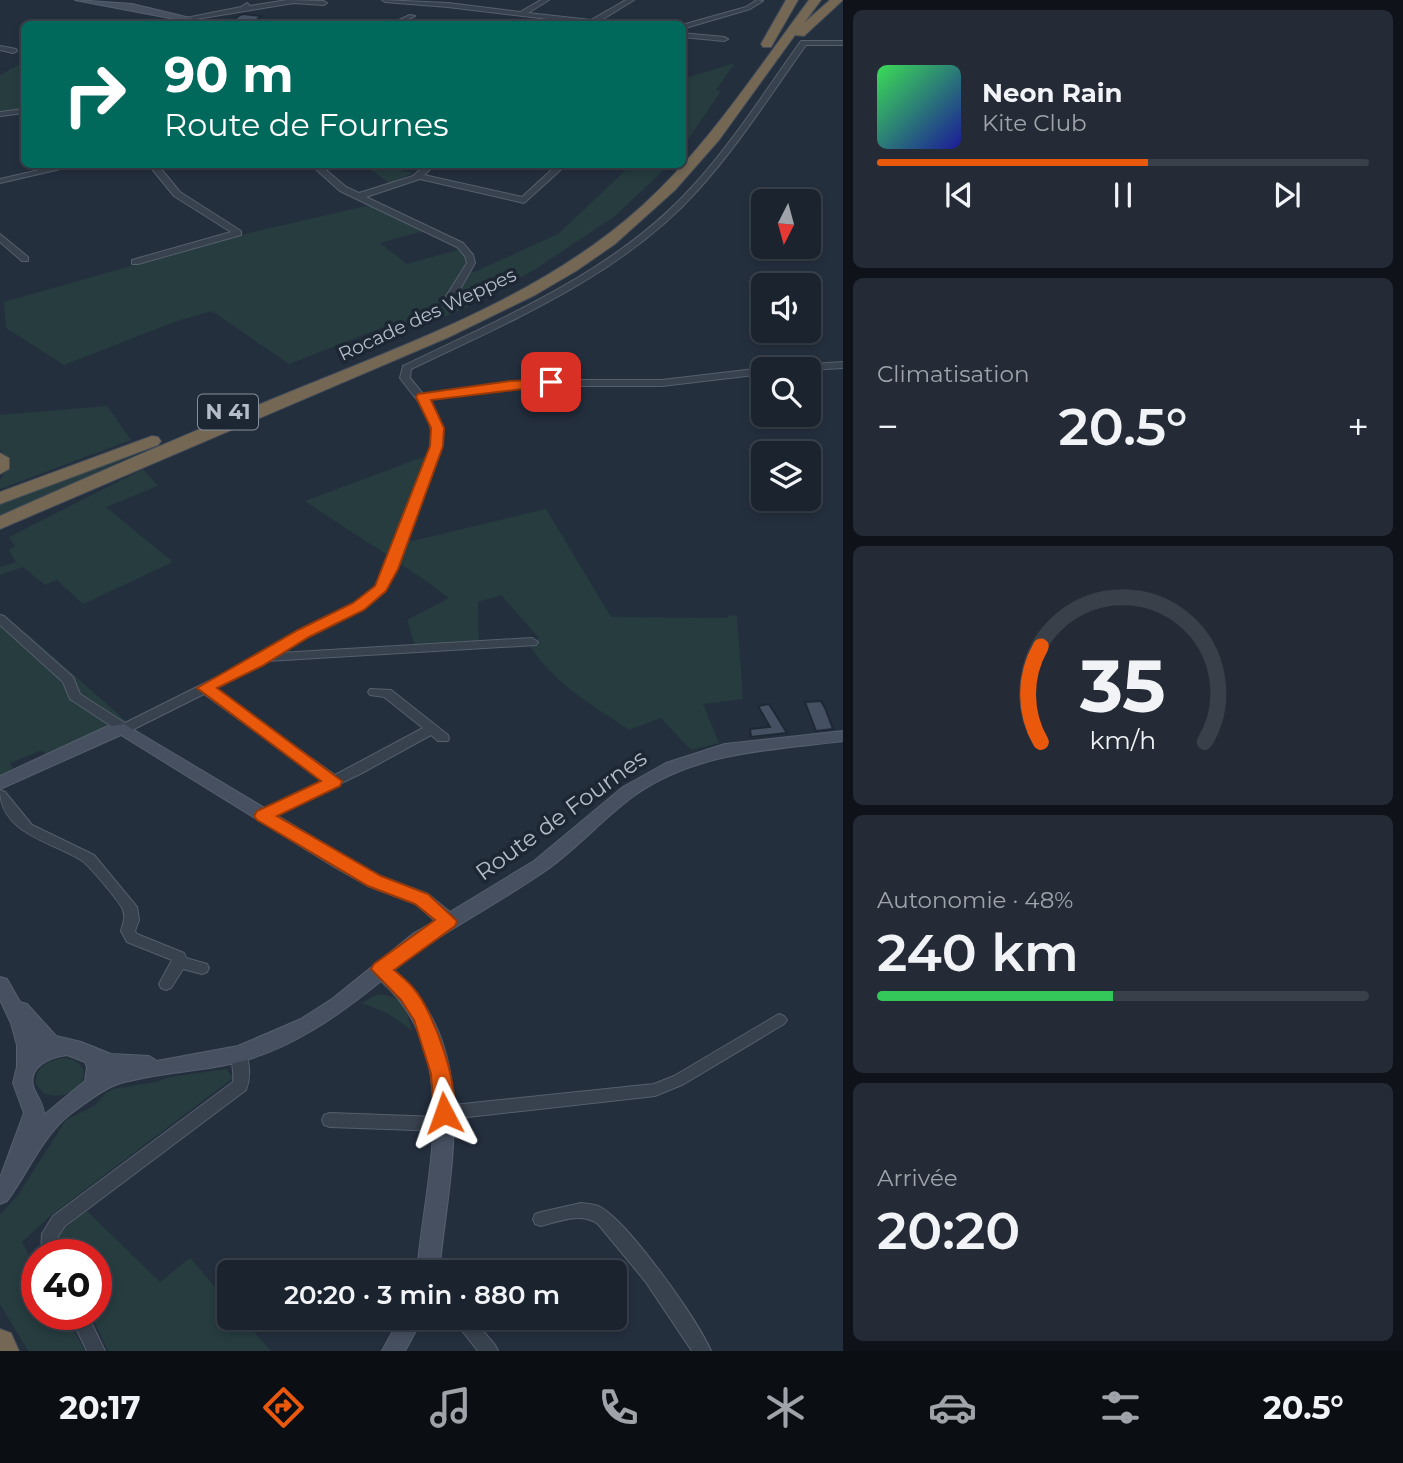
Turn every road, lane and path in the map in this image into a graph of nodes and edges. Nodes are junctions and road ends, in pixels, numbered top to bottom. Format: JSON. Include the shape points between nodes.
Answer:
{"nodes":[{"id":1,"x":79,"y":0,"type":"edge"},
{"id":2,"x":252,"y":0,"type":"edge"},
{"id":3,"x":385,"y":0,"type":"edge"},
{"id":4,"x":527,"y":0,"type":"edge"},
{"id":5,"x":546,"y":0,"type":"edge"},
{"id":6,"x":631,"y":0,"type":"edge"},
{"id":7,"x":792,"y":0,"type":"edge"},
{"id":8,"x":805,"y":0,"type":"edge"},
{"id":9,"x":815,"y":0,"type":"edge"},
{"id":10,"x":837,"y":0,"type":"edge"},
{"id":11,"x":761,"y":1,"type":"edge"},
{"id":12,"x":450,"y":2,"type":"edge"},
{"id":13,"x":324,"y":3,"type":"dead end"},
{"id":14,"x":536,"y":5,"type":"junction"},
{"id":15,"x":243,"y":9,"type":"junction"},
{"id":16,"x":521,"y":14,"type":"junction"},
{"id":17,"x":412,"y":16,"type":"dead end"},
{"id":18,"x":184,"y":19,"type":"junction"},
{"id":19,"x":195,"y":21,"type":"edge"},
{"id":20,"x":400,"y":21,"type":"edge"},
{"id":21,"x":570,"y":21,"type":"edge"},
{"id":22,"x":596,"y":21,"type":"edge"},
{"id":23,"x":686,"y":26,"type":"edge"},
{"id":24,"x":686,"y":35,"type":"edge"},
{"id":25,"x":724,"y":38,"type":"dead end"},
{"id":26,"x":843,"y":43,"type":"edge"},
{"id":27,"x":0,"y":48,"type":"edge"},
{"id":28,"x":13,"y":51,"type":"dead end"},
{"id":29,"x":763,"y":63,"type":"junction"},
{"id":30,"x":21,"y":111,"type":"edge"},
{"id":31,"x":0,"y":114,"type":"edge"},
{"id":32,"x":686,"y":155,"type":"edge"},
{"id":33,"x":686,"y":167,"type":"edge"},
{"id":34,"x":60,"y":168,"type":"edge"},
{"id":35,"x":155,"y":168,"type":"edge"},
{"id":36,"x":318,"y":168,"type":"edge"},
{"id":37,"x":427,"y":168,"type":"edge"},
{"id":38,"x":559,"y":168,"type":"edge"},
{"id":39,"x":675,"y":168,"type":"edge"},
{"id":40,"x":685,"y":168,"type":"edge"},
{"id":41,"x":418,"y":176,"type":"junction"},
{"id":42,"x":0,"y":181,"type":"edge"},
{"id":43,"x":359,"y":196,"type":"junction"},
{"id":44,"x":0,"y":237,"type":"edge"},
{"id":45,"x":25,"y":259,"type":"dead end"},
{"id":46,"x":135,"y":262,"type":"dead end"},
{"id":47,"x":450,"y":298,"type":"dead end"},
{"id":48,"x":843,"y":365,"type":"edge"},
{"id":49,"x":821,"y":366,"type":"edge"},
{"id":50,"x":751,"y":373,"type":"edge"},
{"id":51,"x":423,"y":397,"type":"junction"},
{"id":52,"x":195,"y":438,"type":"junction"},
{"id":53,"x":0,"y":458,"type":"edge"},
{"id":54,"x":0,"y":469,"type":"edge"},
{"id":55,"x":0,"y":498,"type":"edge"},
{"id":56,"x":0,"y":523,"type":"edge"},
{"id":57,"x":0,"y":533,"type":"edge"},
{"id":58,"x":0,"y":619,"type":"edge"},
{"id":59,"x":532,"y":642,"type":"dead end"},
{"id":60,"x":264,"y":658,"type":"junction"},
{"id":61,"x":205,"y":688,"type":"junction"},
{"id":62,"x":374,"y":692,"type":"dead end"},
{"id":63,"x":124,"y":729,"type":"junction"},
{"id":64,"x":843,"y":736,"type":"edge"},
{"id":65,"x":334,"y":781,"type":"junction"},
{"id":66,"x":0,"y":783,"type":"edge"},
{"id":67,"x":0,"y":794,"type":"edge"},
{"id":68,"x":263,"y":816,"type":"junction"},
{"id":69,"x":448,"y":921,"type":"junction"},
{"id":70,"x":179,"y":962,"type":"junction"},
{"id":71,"x":202,"y":968,"type":"dead end"},
{"id":72,"x":381,"y":969,"type":"junction"},
{"id":73,"x":166,"y":984,"type":"dead end"},
{"id":74,"x":4,"y":991,"type":"edge"},
{"id":75,"x":779,"y":1020,"type":"dead end"},
{"id":76,"x":65,"y":1046,"type":"junction"},
{"id":77,"x":239,"y":1054,"type":"junction"},
{"id":78,"x":91,"y":1056,"type":"junction"},
{"id":79,"x":183,"y":1065,"type":"junction"},
{"id":80,"x":27,"y":1067,"type":"junction"},
{"id":81,"x":91,"y":1089,"type":"junction"},
{"id":82,"x":29,"y":1096,"type":"junction"},
{"id":83,"x":72,"y":1103,"type":"junction"},
{"id":84,"x":444,"y":1118,"type":"junction"},
{"id":85,"x":330,"y":1120,"type":"dead end"},
{"id":86,"x":13,"y":1177,"type":"junction"},
{"id":87,"x":0,"y":1195,"type":"edge"},
{"id":88,"x":541,"y":1219,"type":"dead end"},
{"id":89,"x":50,"y":1234,"type":"joint"},
{"id":90,"x":50,"y":1239,"type":"edge"},
{"id":91,"x":429,"y":1260,"type":"edge"},
{"id":92,"x":86,"y":1330,"type":"edge"},
{"id":93,"x":405,"y":1330,"type":"edge"},
{"id":94,"x":471,"y":1330,"type":"edge"},
{"id":95,"x":0,"y":1343,"type":"edge"},
{"id":96,"x":4,"y":1351,"type":"edge"},
{"id":97,"x":96,"y":1351,"type":"edge"},
{"id":98,"x":393,"y":1351,"type":"edge"},
{"id":99,"x":489,"y":1351,"type":"edge"},
{"id":100,"x":702,"y":1351,"type":"edge"}],
"edges":[{"from":1,"to":18,"type":"main road"},
{"from":2,"to":15,"type":"street"},
{"from":3,"to":12,"type":"street"},
{"from":4,"to":14,"type":"street","via":[[524,2]]},
{"from":5,"to":14,"type":"street"},
{"from":6,"to":22,"type":"street"},
{"from":7,"to":29,"type":"highway"},
{"from":8,"to":29,"type":"highway","name":"Rocade des Weppes","number":"N 41"},
{"from":9,"to":29,"type":"highway","name":"Rocade des Weppes","number":"N 41"},
{"from":10,"to":29,"type":"highway"},
{"from":11,"to":23,"type":"street"},
{"from":12,"to":16,"type":"street"},
{"from":13,"to":15,"type":"street","via":[[294,1]]},
{"from":14,"to":16,"type":"street"},
{"from":15,"to":18,"type":"street"},
{"from":16,"to":21,"type":"street"},
{"from":17,"to":20,"type":"street"},
{"from":18,"to":19,"type":"main road"},
{"from":24,"to":25,"type":"street"},
{"from":26,"to":51,"type":"street","via":[[804,43],[715,165],[675,209],[621,253],[547,299],[404,371]]},
{"from":27,"to":28,"type":"street"},
{"from":29,"to":32,"type":"highway","name":"Rocade des Weppes","number":"N 41"},
{"from":29,"to":33,"type":"highway","name":"Rocade des Weppes","number":"N 41"},
{"from":30,"to":31,"type":"street"},
{"from":34,"to":42,"type":"street"},
{"from":35,"to":46,"type":"street","via":[[177,194],[239,233]]},
{"from":36,"to":43,"type":"street","via":[[339,187]]},
{"from":37,"to":41,"type":"street"},
{"from":38,"to":41,"type":"street","via":[[524,200]]},
{"from":39,"to":55,"type":"highway","name":"Rocade des Weppes","number":"N 41","via":[[629,214],[583,249],[454,321]]},
{"from":40,"to":52,"type":"highway","name":"Rocade des Weppes","number":"N 41","via":[[630,224],[529,291],[469,322]]},
{"from":41,"to":43,"type":"street"},
{"from":43,"to":47,"type":"street","via":[[468,252],[470,266]]},
{"from":44,"to":45,"type":"street"},
{"from":48,"to":49,"type":"street"},
{"from":50,"to":51,"type":"street","via":[[662,383],[520,384]]},
{"from":51,"to":60,"type":"street","via":[[436,423],[437,440],[387,578],[378,592],[358,607]]},
{"from":52,"to":56,"type":"highway","number":"N 41"},
{"from":52,"to":57,"type":"highway"},
{"from":53,"to":54,"type":"highway"},
{"from":58,"to":63,"type":"street","via":[[69,680],[74,696]]},
{"from":59,"to":60,"type":"street"},
{"from":60,"to":61,"type":"street"},
{"from":61,"to":63,"type":"street"},
{"from":61,"to":65,"type":"street"},
{"from":62,"to":65,"type":"street","via":[[387,693],[437,734]]},
{"from":63,"to":66,"type":"main road"},
{"from":63,"to":68,"type":"main road"},
{"from":64,"to":69,"type":"main road","name":"Route de Fournes","via":[[716,752],[656,775],[629,791],[540,866]]},
{"from":65,"to":68,"type":"street"},
{"from":67,"to":70,"type":"street","via":[[27,828],[89,858],[130,907],[128,931],[132,938],[175,953]]},
{"from":68,"to":69,"type":"main road","via":[[374,881],[422,899]]},
{"from":69,"to":72,"type":"main road","name":"Route de Fournes"},
{"from":70,"to":71,"type":"street"},
{"from":70,"to":73,"type":"street"},
{"from":72,"to":77,"type":"main road","name":"Route de Fournes","via":[[308,1024]]},
{"from":72,"to":84,"type":"main road","via":[[408,995],[423,1019],[441,1074]]},
{"from":74,"to":76,"type":"main road","via":[[50,1043]]},
{"from":74,"to":80,"type":"main road","via":[[25,1037]]},
{"from":75,"to":84,"type":"street","via":[[655,1090]]},
{"from":76,"to":78,"type":"main road"},
{"from":76,"to":80,"type":"main road","via":[[43,1052]]},
{"from":77,"to":79,"type":"main road","name":"Route de Fournes"},
{"from":77,"to":89,"type":"street","via":[[242,1080],[234,1090],[66,1215]]},
{"from":78,"to":79,"type":"main road","via":[[121,1063]]},
{"from":78,"to":81,"type":"main road","via":[[97,1072]]},
{"from":79,"to":81,"type":"main road","via":[[113,1077]]},
{"from":80,"to":82,"type":"main road","via":[[23,1081]]},
{"from":81,"to":83,"type":"main road"},
{"from":82,"to":83,"type":"main road","via":[[47,1106]]},
{"from":82,"to":86,"type":"main road","via":[[33,1120]]},
{"from":83,"to":86,"type":"main road","via":[[50,1122]]},
{"from":84,"to":85,"type":"street"},
{"from":84,"to":91,"type":"main road"},
{"from":86,"to":87,"type":"main road"},
{"from":88,"to":100,"type":"street","via":[[581,1211],[602,1217],[673,1304]]},
{"from":89,"to":90,"type":"street"},
{"from":92,"to":97,"type":"street"},
{"from":93,"to":98,"type":"main road"},
{"from":94,"to":99,"type":"street"},
{"from":95,"to":96,"type":"highway"}]}
